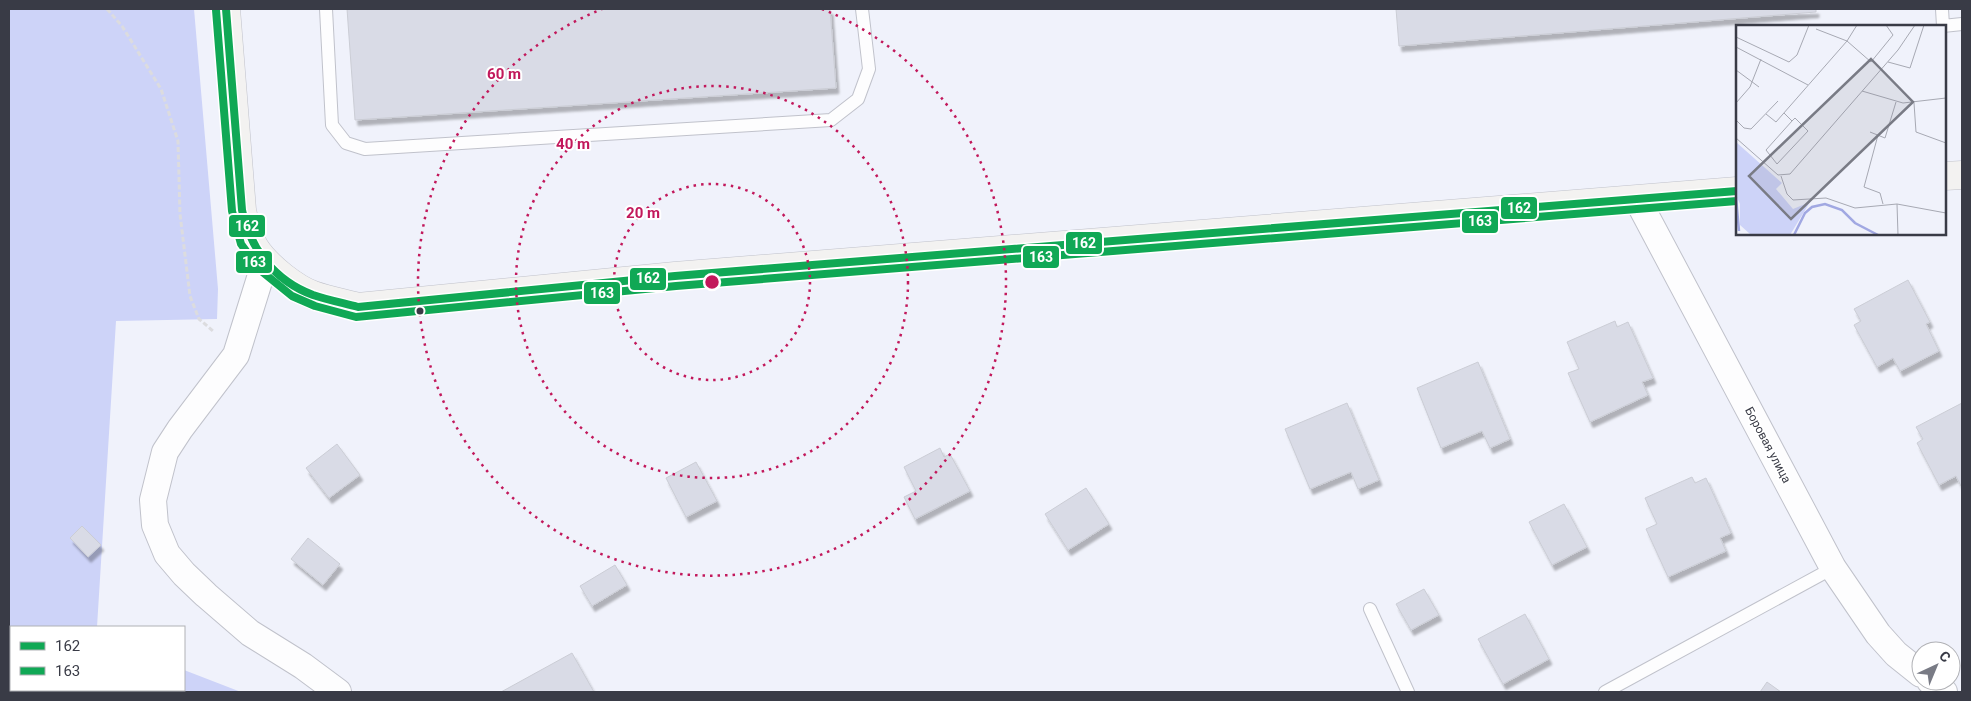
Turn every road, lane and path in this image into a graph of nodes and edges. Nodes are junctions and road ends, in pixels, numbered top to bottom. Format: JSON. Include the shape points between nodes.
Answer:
{"nodes":[{"id":1,"x":107,"y":9,"type":"edge"},
{"id":2,"x":226,"y":9,"type":"edge"},
{"id":3,"x":326,"y":9,"type":"edge"},
{"id":4,"x":862,"y":9,"type":"edge"},
{"id":5,"x":1942,"y":9,"type":"edge"},
{"id":6,"x":1962,"y":24,"type":"edge"},
{"id":7,"x":1943,"y":25,"type":"edge"},
{"id":8,"x":1946,"y":26,"type":"edge"},
{"id":9,"x":1962,"y":175,"type":"edge"},
{"id":10,"x":1946,"y":176,"type":"edge"},
{"id":11,"x":1736,"y":191,"type":"edge"},
{"id":12,"x":1637,"y":199,"type":"junction"},
{"id":13,"x":265,"y":262,"type":"junction"},
{"id":14,"x":236,"y":355,"type":"junction"},
{"id":15,"x":1833,"y":568,"type":"junction"},
{"id":16,"x":1370,"y":609,"type":"dead end"},
{"id":17,"x":1911,"y":666,"type":"edge"},
{"id":18,"x":338,"y":692,"type":"edge"},
{"id":19,"x":1408,"y":692,"type":"edge"},
{"id":20,"x":1605,"y":692,"type":"edge"}],
"edges":[{"from":1,"to":14,"type":"path","via":[[122,26],[161,89],[178,141],[180,214],[190,296],[199,319]]},
{"from":2,"to":13,"type":"street","via":[[242,210],[246,230]]},
{"from":3,"to":4,"type":"lane","via":[[332,125],[346,143],[365,149],[831,120],[858,99],[868,69]]},
{"from":5,"to":7,"type":"lane"},
{"from":6,"to":8,"type":"lane"},
{"from":9,"to":10,"type":"street"},
{"from":11,"to":12,"type":"street"},
{"from":12,"to":13,"type":"street","via":[[675,276],[358,307],[313,295],[292,284]]},
{"from":12,"to":15,"type":"street","name":"Боровая улица"},
{"from":13,"to":14,"type":"street"},
{"from":14,"to":18,"type":"street","via":[[165,452],[153,500],[155,525],[167,554],[206,595],[250,633]]},
{"from":15,"to":17,"type":"street","name":"Боровая улица","via":[[1878,634]]},
{"from":15,"to":20,"type":"lane"},
{"from":16,"to":19,"type":"lane"}]}
